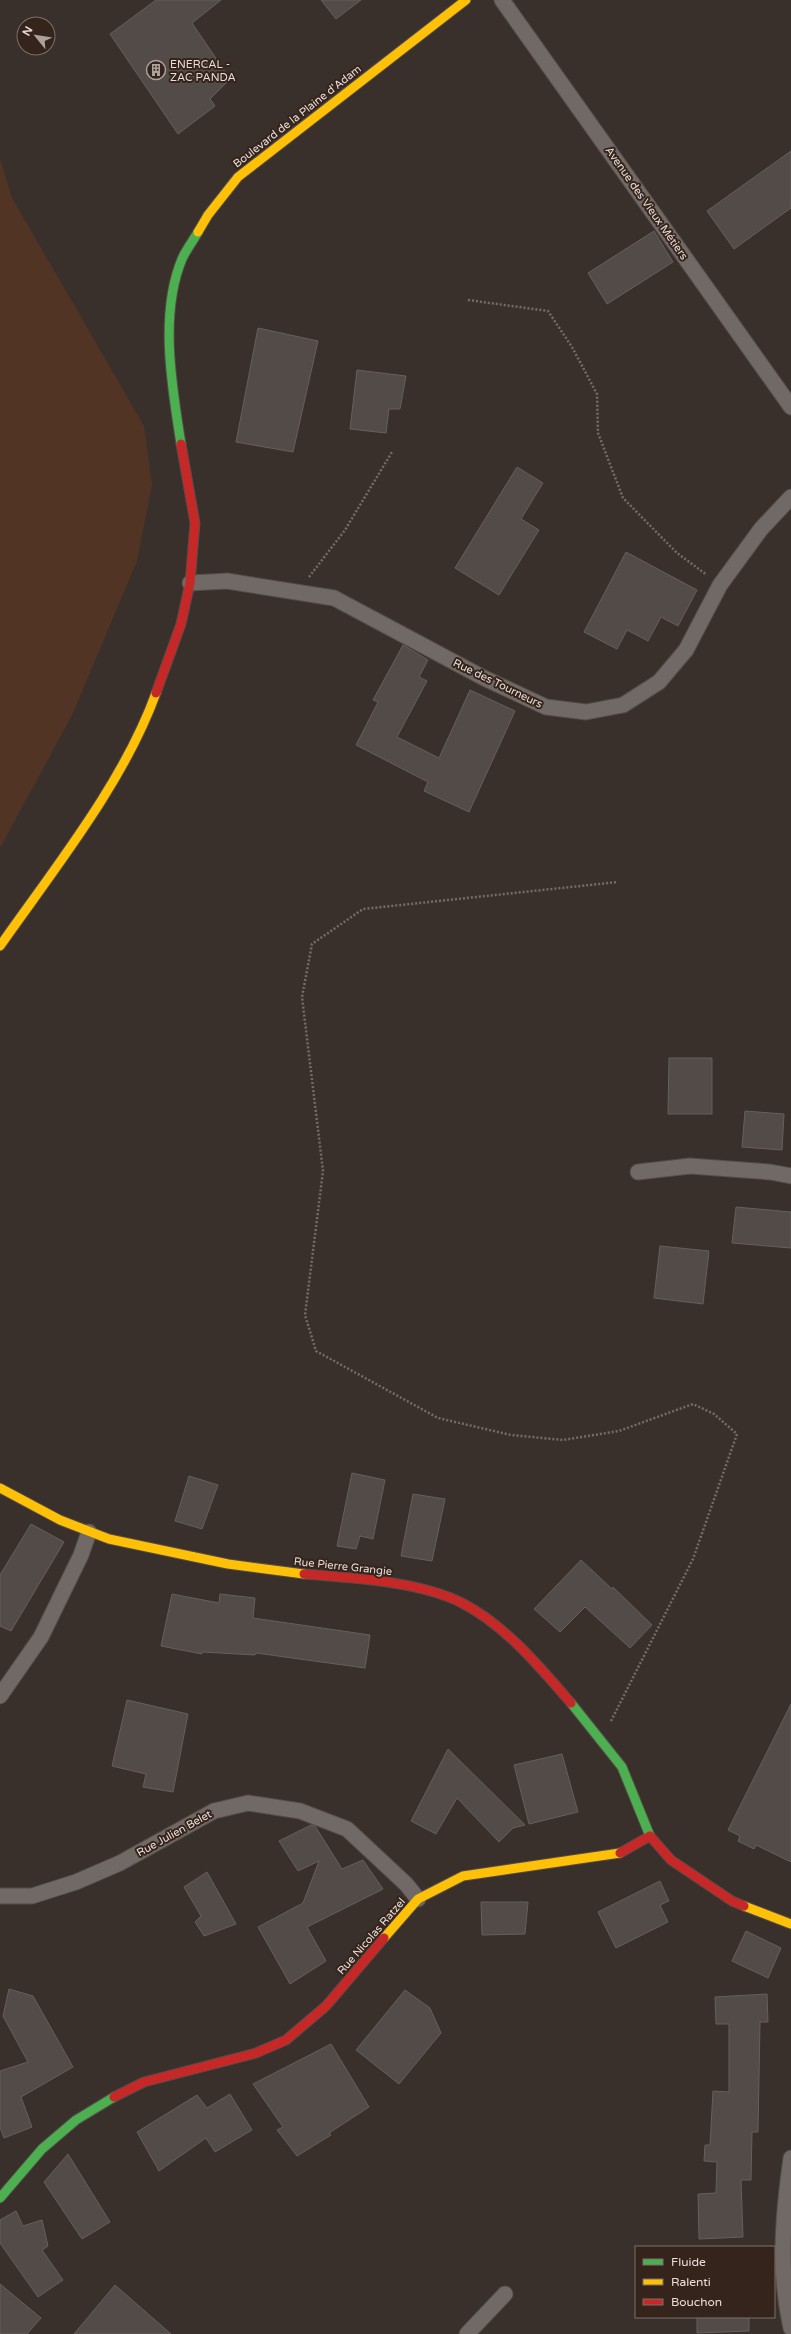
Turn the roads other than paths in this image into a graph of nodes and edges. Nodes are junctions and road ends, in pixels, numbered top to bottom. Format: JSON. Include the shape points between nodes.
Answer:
{"nodes":[{"id":1,"x":466,"y":0,"type":"edge"},
{"id":2,"x":502,"y":0,"type":"edge"},
{"id":3,"x":791,"y":407,"type":"edge"},
{"id":4,"x":791,"y":497,"type":"edge"},
{"id":5,"x":190,"y":583,"type":"junction"},
{"id":6,"x":0,"y":946,"type":"edge"},
{"id":7,"x":638,"y":1172,"type":"dead end"},
{"id":8,"x":791,"y":1176,"type":"edge"},
{"id":9,"x":0,"y":1488,"type":"edge"},
{"id":10,"x":89,"y":1532,"type":"junction"},
{"id":11,"x":0,"y":1696,"type":"edge"},
{"id":12,"x":650,"y":1836,"type":"junction"},
{"id":13,"x":0,"y":1896,"type":"edge"},
{"id":14,"x":418,"y":1899,"type":"junction"},
{"id":15,"x":791,"y":1924,"type":"edge"},
{"id":16,"x":791,"y":2158,"type":"edge"},
{"id":17,"x":0,"y":2198,"type":"edge"},
{"id":18,"x":505,"y":2294,"type":"dead end"},
{"id":19,"x":791,"y":2328,"type":"edge"},
{"id":20,"x":466,"y":2334,"type":"edge"}],
"edges":[{"from":1,"to":5,"type":"street","name":"Boulevard de la Plaine d'Adam","via":[[238,177],[208,215],[182,259],[170,304],[171,383],[194,523]]},
{"from":2,"to":3,"type":"street","name":"Avenue des Vieux Métiers"},
{"from":4,"to":5,"type":"street","name":"Rue des Tourneurs","via":[[760,529],[720,585],[686,650],[659,682],[623,705],[586,712],[546,707],[484,678],[334,598],[227,581]]},
{"from":5,"to":6,"type":"street","name":"Boulevard de la Plaine d'Adam","via":[[181,624],[144,721],[101,801]]},
{"from":7,"to":8,"type":"street","via":[[690,1166]]},
{"from":9,"to":10,"type":"street","name":"Rue Pierre Grangie","via":[[60,1520]]},
{"from":10,"to":11,"type":"street","via":[[81,1555],[41,1637]]},
{"from":10,"to":12,"type":"street","name":"Rue Pierre Grangie","via":[[109,1539],[228,1564],[380,1580],[461,1602],[490,1620],[539,1666],[601,1740],[622,1766]]},
{"from":12,"to":14,"type":"street","name":"Rue Nicolas Ratzel","via":[[624,1852],[463,1876]]},
{"from":12,"to":15,"type":"street","via":[[671,1860],[732,1901]]},
{"from":13,"to":14,"type":"street","name":"Rue Julien Belet","via":[[32,1896],[76,1882],[120,1863],[214,1811],[248,1803],[300,1811],[347,1829],[406,1884]]},
{"from":14,"to":17,"type":"street","name":"Rue Nicolas Ratzel","via":[[326,2006],[286,2040],[256,2053],[144,2082],[119,2094],[76,2120],[42,2149]]},
{"from":16,"to":19,"type":"street","via":[[783,2217],[783,2262]]},
{"from":18,"to":20,"type":"street"}]}
